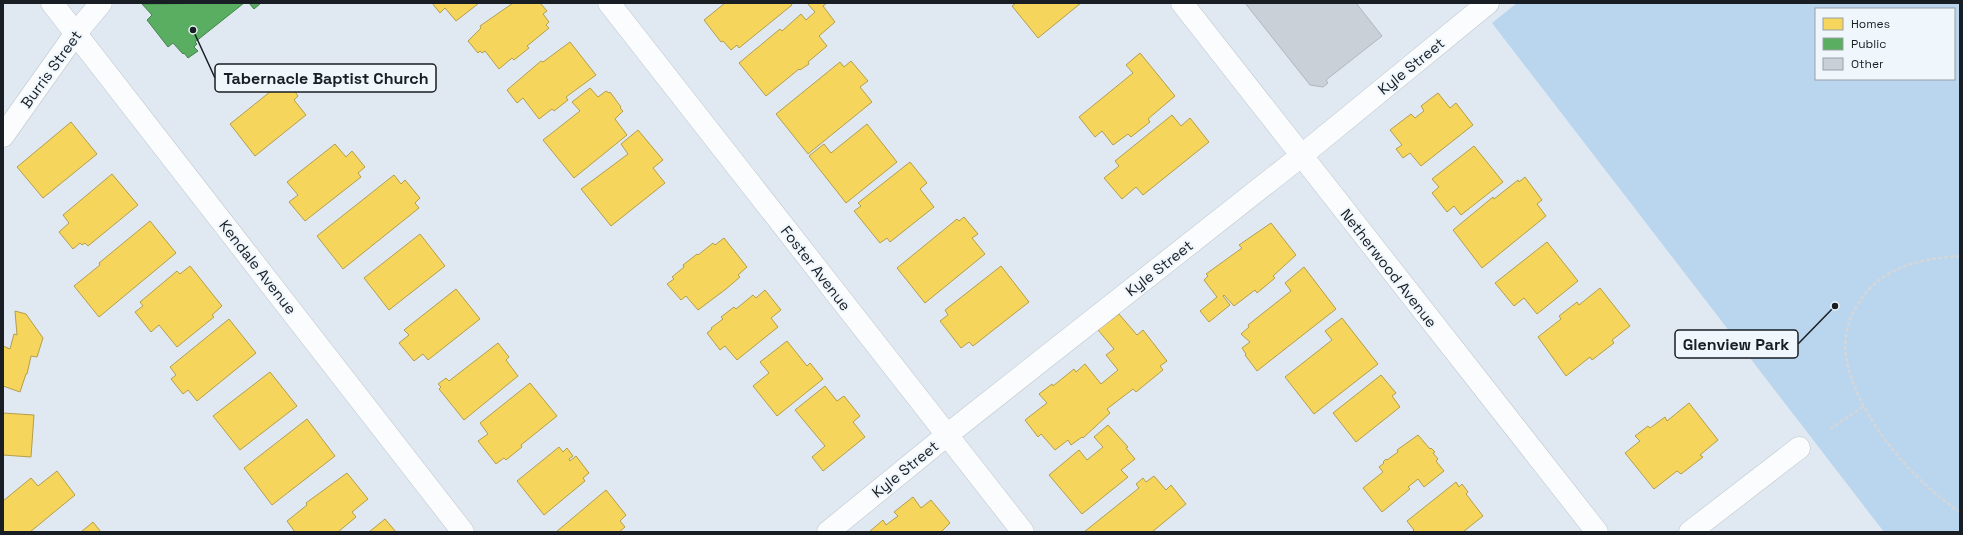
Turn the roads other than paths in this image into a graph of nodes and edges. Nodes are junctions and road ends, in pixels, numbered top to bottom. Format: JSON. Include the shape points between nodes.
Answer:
{"nodes":[{"id":1,"x":52,"y":3,"type":"edge"},
{"id":2,"x":101,"y":3,"type":"edge"},
{"id":3,"x":609,"y":3,"type":"edge"},
{"id":4,"x":1182,"y":3,"type":"edge"},
{"id":5,"x":1488,"y":3,"type":"edge"},
{"id":6,"x":76,"y":33,"type":"junction"},
{"id":7,"x":3,"y":136,"type":"edge"},
{"id":8,"x":1301,"y":156,"type":"junction"},
{"id":9,"x":946,"y":435,"type":"junction"},
{"id":10,"x":1799,"y":448,"type":"dead end"},
{"id":11,"x":463,"y":532,"type":"edge"},
{"id":12,"x":828,"y":532,"type":"edge"},
{"id":13,"x":1023,"y":532,"type":"edge"},
{"id":14,"x":1597,"y":532,"type":"edge"},
{"id":15,"x":1690,"y":532,"type":"edge"}],
"edges":[{"from":1,"to":6,"type":"street","name":"Kendale Avenue"},
{"from":2,"to":6,"type":"street","name":"Burris Street"},
{"from":3,"to":9,"type":"street","name":"Foster Avenue"},
{"from":4,"to":8,"type":"street","name":"Netherwood Avenue"},
{"from":5,"to":8,"type":"street","name":"Kyle Street"},
{"from":6,"to":7,"type":"street","name":"Burris Street"},
{"from":6,"to":11,"type":"street","name":"Kendale Avenue"},
{"from":8,"to":9,"type":"street","name":"Kyle Street"},
{"from":8,"to":14,"type":"street","name":"Netherwood Avenue"},
{"from":9,"to":12,"type":"street","name":"Kyle Street"},
{"from":9,"to":13,"type":"street","name":"Foster Avenue"},
{"from":10,"to":15,"type":"street"}]}
